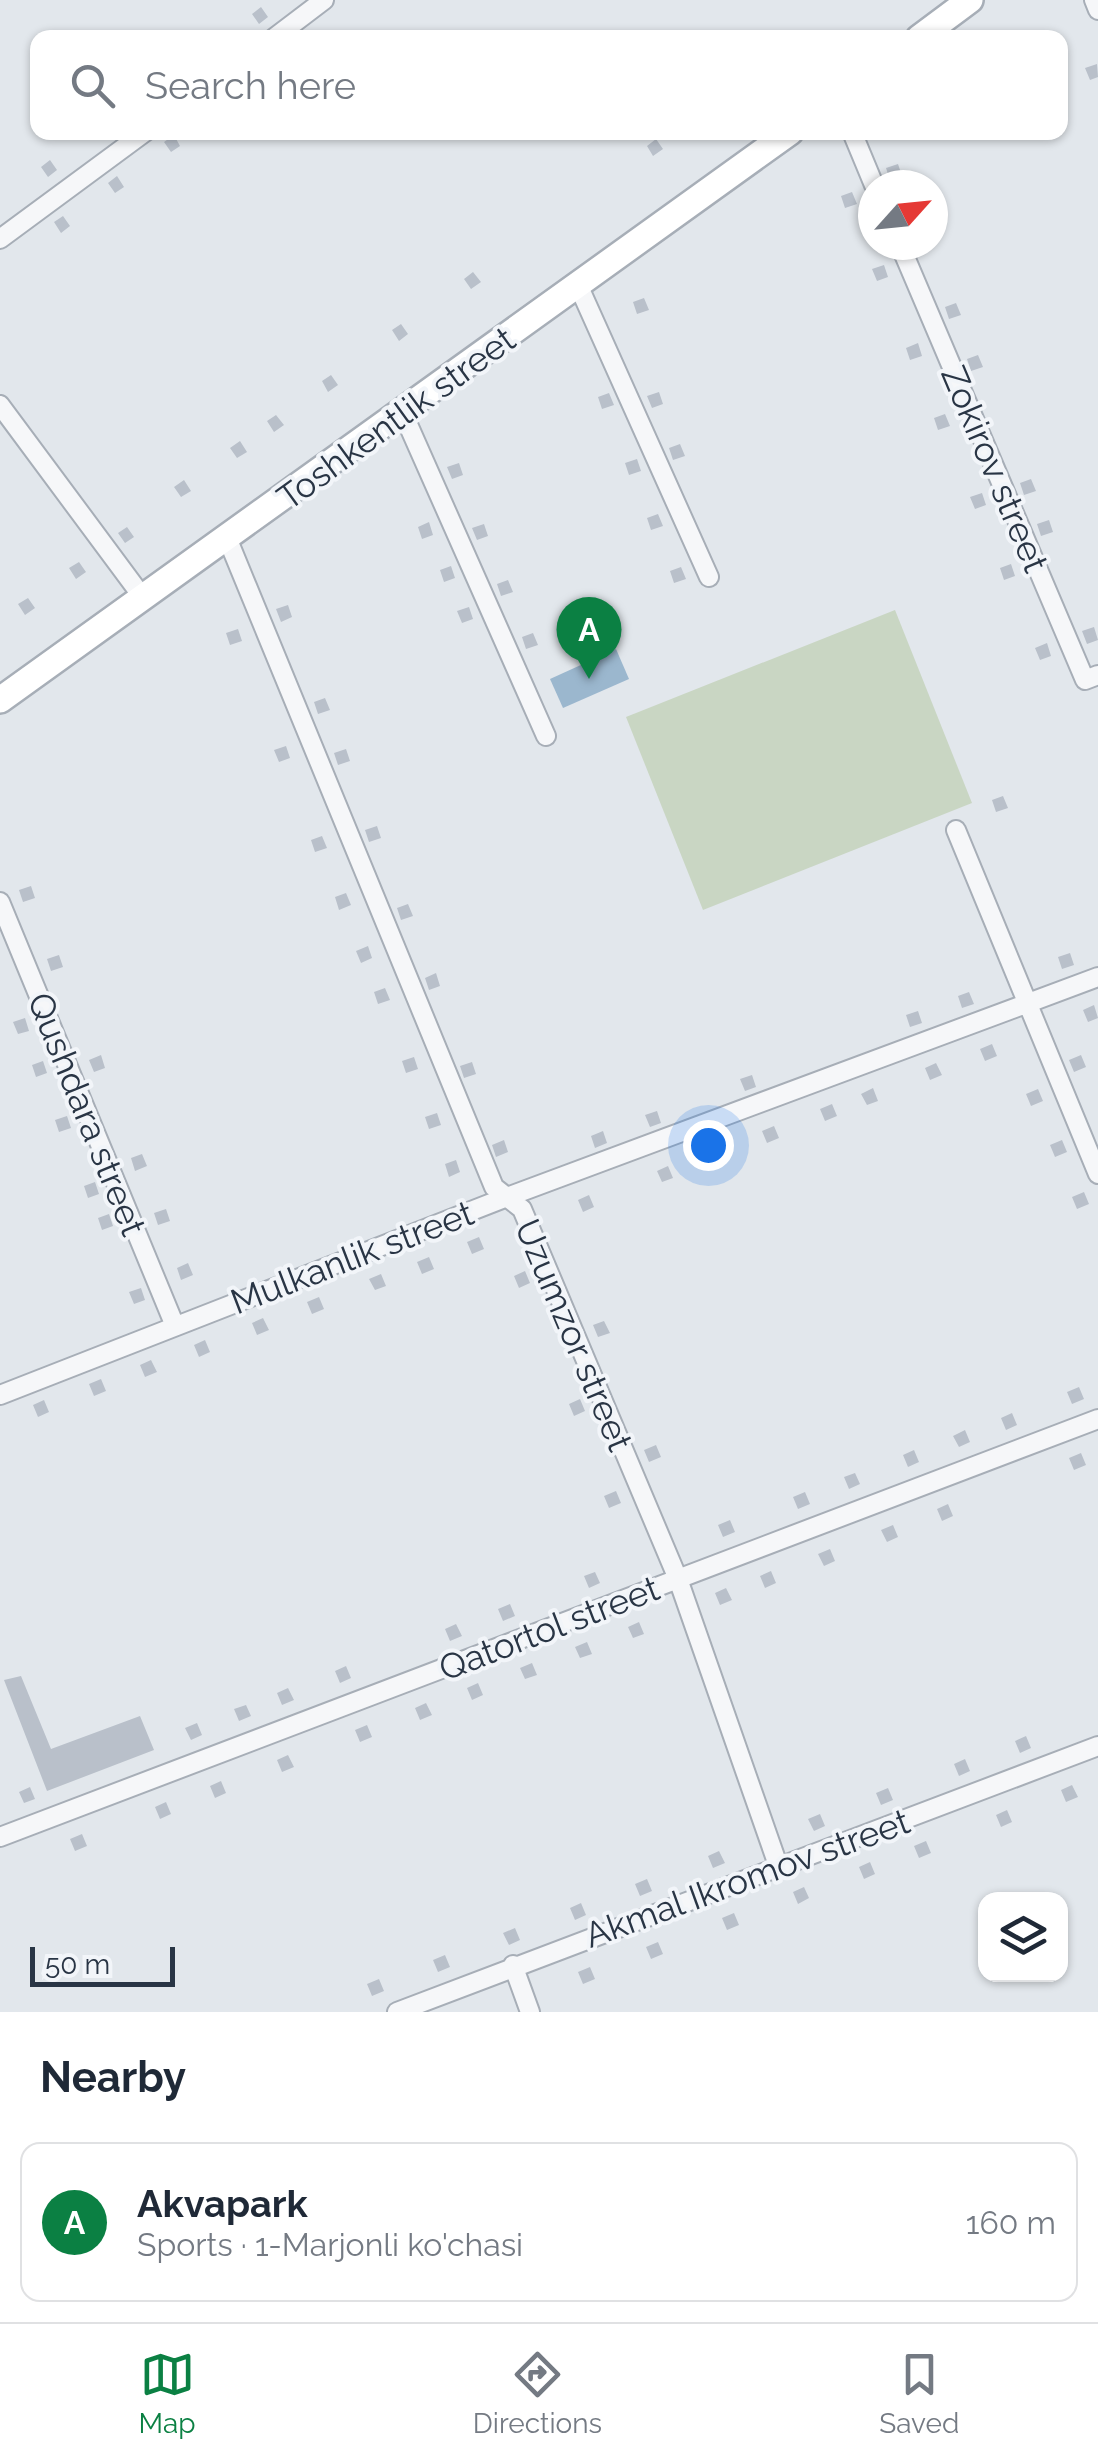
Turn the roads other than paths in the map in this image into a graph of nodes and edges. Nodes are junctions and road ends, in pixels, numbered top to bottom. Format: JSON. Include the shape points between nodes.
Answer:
{"nodes":[{"id":1,"x":324,"y":0,"type":"edge"},
{"id":2,"x":970,"y":0,"type":"edge"},
{"id":3,"x":1094,"y":0,"type":"edge"},
{"id":4,"x":1098,"y":10,"type":"edge"},
{"id":5,"x":285,"y":30,"type":"edge"},
{"id":6,"x":931,"y":30,"type":"edge"},
{"id":7,"x":134,"y":140,"type":"edge"},
{"id":8,"x":779,"y":140,"type":"edge"},
{"id":9,"x":855,"y":140,"type":"edge"},
{"id":10,"x":868,"y":170,"type":"edge"},
{"id":11,"x":0,"y":239,"type":"edge"},
{"id":12,"x":906,"y":260,"type":"edge"},
{"id":13,"x":579,"y":286,"type":"junction"},
{"id":14,"x":0,"y":404,"type":"edge"},
{"id":15,"x":402,"y":411,"type":"junction"},
{"id":16,"x":228,"y":540,"type":"junction"},
{"id":17,"x":709,"y":577,"type":"dead end"},
{"id":18,"x":144,"y":599,"type":"junction"},
{"id":19,"x":1098,"y":675,"type":"edge"},
{"id":20,"x":0,"y":700,"type":"edge"},
{"id":21,"x":546,"y":736,"type":"dead end"},
{"id":22,"x":956,"y":830,"type":"dead end"},
{"id":23,"x":0,"y":902,"type":"edge"},
{"id":24,"x":1098,"y":977,"type":"edge"},
{"id":25,"x":1027,"y":1004,"type":"junction"},
{"id":26,"x":1098,"y":1174,"type":"edge"},
{"id":27,"x":507,"y":1196,"type":"junction"},
{"id":28,"x":175,"y":1326,"type":"junction"},
{"id":29,"x":0,"y":1395,"type":"edge"},
{"id":30,"x":1098,"y":1418,"type":"edge"},
{"id":31,"x":678,"y":1579,"type":"junction"},
{"id":32,"x":1098,"y":1746,"type":"edge"},
{"id":33,"x":0,"y":1837,"type":"edge"},
{"id":34,"x":780,"y":1868,"type":"junction"},
{"id":35,"x":512,"y":1964,"type":"junction"},
{"id":36,"x":397,"y":2012,"type":"edge"},
{"id":37,"x":530,"y":2012,"type":"edge"}],
"edges":[{"from":1,"to":5,"type":"street"},
{"from":2,"to":6,"type":"main road"},
{"from":3,"to":4,"type":"street"},
{"from":7,"to":11,"type":"street"},
{"from":8,"to":13,"type":"main road","name":"Toshkentlik street"},
{"from":9,"to":10,"type":"street"},
{"from":12,"to":19,"type":"street","name":"Zokirov street","via":[[1085,680]]},
{"from":13,"to":15,"type":"main road","name":"Toshkentlik street"},
{"from":13,"to":17,"type":"street"},
{"from":14,"to":18,"type":"street"},
{"from":15,"to":16,"type":"main road","name":"Toshkentlik street"},
{"from":15,"to":21,"type":"street"},
{"from":16,"to":18,"type":"main road","name":"Toshkentlik street"},
{"from":16,"to":27,"type":"street","name":"Uzumzor street","via":[[494,1188]]},
{"from":18,"to":20,"type":"main road","name":"Toshkentlik street"},
{"from":22,"to":25,"type":"street"},
{"from":23,"to":28,"type":"street","name":"Qushdara street"},
{"from":24,"to":25,"type":"street","name":"Mulkanlik street"},
{"from":25,"to":26,"type":"street"},
{"from":25,"to":27,"type":"street","name":"Mulkanlik street"},
{"from":27,"to":28,"type":"street","name":"Mulkanlik street"},
{"from":27,"to":31,"type":"street","name":"Uzumzor street","via":[[522,1210]]},
{"from":28,"to":29,"type":"street","name":"Mulkanlik street"},
{"from":30,"to":31,"type":"street","name":"Qatortol street"},
{"from":31,"to":33,"type":"street","name":"Qatortol street"},
{"from":31,"to":34,"type":"street","name":"Uzumzor street"},
{"from":32,"to":34,"type":"street","name":"Akmal Ikromov street"},
{"from":34,"to":35,"type":"street","name":"Akmal Ikromov street"},
{"from":35,"to":36,"type":"street","name":"Akmal Ikromov street"},
{"from":35,"to":37,"type":"street"}]}
